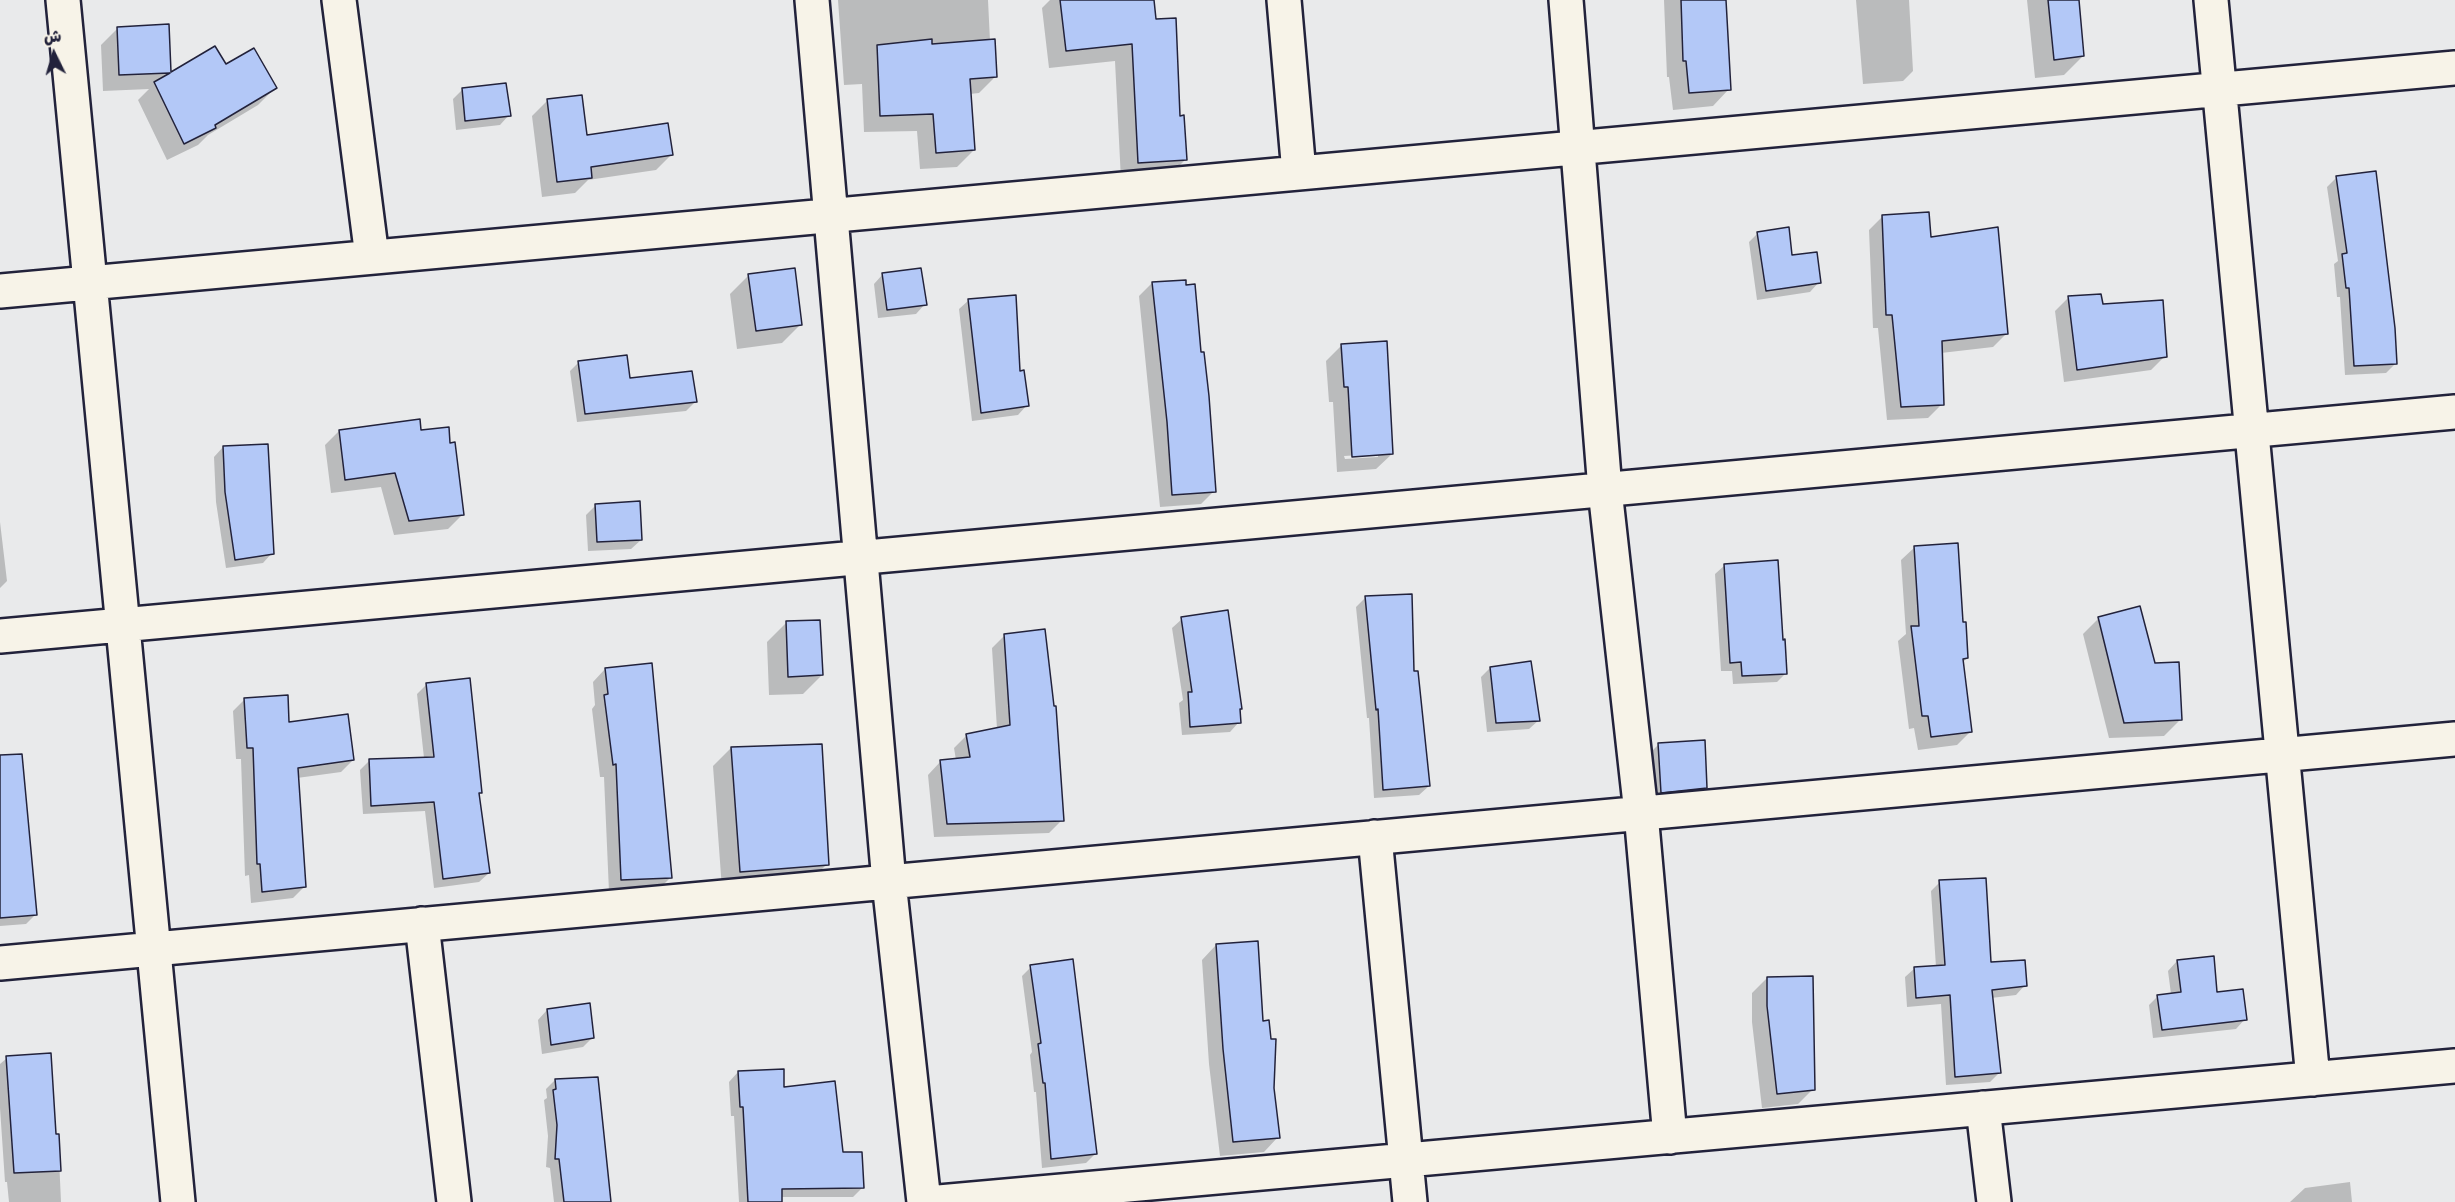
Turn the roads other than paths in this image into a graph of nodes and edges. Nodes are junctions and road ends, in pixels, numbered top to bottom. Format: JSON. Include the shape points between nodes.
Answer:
{"nodes":[{"id":1,"x":63,"y":0,"type":"edge"},
{"id":2,"x":339,"y":0,"type":"edge"},
{"id":3,"x":812,"y":0,"type":"edge"},
{"id":4,"x":1284,"y":0,"type":"edge"},
{"id":5,"x":1566,"y":0,"type":"edge"},
{"id":6,"x":2211,"y":0,"type":"edge"},
{"id":7,"x":2455,"y":69,"type":"edge"},
{"id":8,"x":2219,"y":90,"type":"junction"},
{"id":9,"x":1577,"y":148,"type":"junction"},
{"id":10,"x":1299,"y":173,"type":"junction"},
{"id":11,"x":831,"y":215,"type":"junction"},
{"id":12,"x":372,"y":257,"type":"junction"},
{"id":13,"x":90,"y":283,"type":"junction"},
{"id":14,"x":0,"y":291,"type":"edge"},
{"id":15,"x":2455,"y":412,"type":"edge"},
{"id":16,"x":2251,"y":431,"type":"junction"},
{"id":17,"x":1605,"y":490,"type":"junction"},
{"id":18,"x":861,"y":557,"type":"junction"},
{"id":19,"x":123,"y":624,"type":"junction"},
{"id":20,"x":0,"y":636,"type":"edge"},
{"id":21,"x":2455,"y":739,"type":"edge"},
{"id":22,"x":2281,"y":755,"type":"junction"},
{"id":23,"x":1641,"y":813,"type":"junction"},
{"id":24,"x":1375,"y":837,"type":"junction"},
{"id":25,"x":889,"y":882,"type":"junction"},
{"id":26,"x":422,"y":924,"type":"junction"},
{"id":27,"x":154,"y":949,"type":"junction"},
{"id":28,"x":0,"y":963,"type":"edge"},
{"id":29,"x":2455,"y":1066,"type":"edge"},
{"id":30,"x":2313,"y":1079,"type":"junction"},
{"id":31,"x":1983,"y":1108,"type":"junction"},
{"id":32,"x":1671,"y":1137,"type":"junction"},
{"id":33,"x":1407,"y":1160,"type":"junction"},
{"id":34,"x":178,"y":1202,"type":"edge"},
{"id":35,"x":454,"y":1202,"type":"edge"},
{"id":36,"x":924,"y":1202,"type":"edge"},
{"id":37,"x":939,"y":1202,"type":"edge"},
{"id":38,"x":1410,"y":1202,"type":"edge"},
{"id":39,"x":1994,"y":1202,"type":"edge"}],
"edges":[{"from":1,"to":13,"type":"street"},
{"from":2,"to":12,"type":"street"},
{"from":3,"to":11,"type":"street"},
{"from":4,"to":10,"type":"street"},
{"from":5,"to":9,"type":"street"},
{"from":6,"to":8,"type":"street"},
{"from":7,"to":8,"type":"street"},
{"from":8,"to":9,"type":"street"},
{"from":8,"to":16,"type":"street"},
{"from":9,"to":10,"type":"street"},
{"from":9,"to":17,"type":"street"},
{"from":10,"to":11,"type":"street"},
{"from":11,"to":12,"type":"street"},
{"from":11,"to":18,"type":"street"},
{"from":12,"to":13,"type":"street"},
{"from":13,"to":14,"type":"street"},
{"from":13,"to":19,"type":"street"},
{"from":15,"to":16,"type":"street"},
{"from":16,"to":17,"type":"street"},
{"from":16,"to":22,"type":"street"},
{"from":17,"to":18,"type":"street"},
{"from":17,"to":23,"type":"street"},
{"from":18,"to":19,"type":"street"},
{"from":18,"to":25,"type":"street"},
{"from":19,"to":20,"type":"street"},
{"from":19,"to":27,"type":"street"},
{"from":21,"to":22,"type":"street"},
{"from":22,"to":23,"type":"street"},
{"from":22,"to":30,"type":"street"},
{"from":23,"to":24,"type":"street"},
{"from":23,"to":32,"type":"street"},
{"from":24,"to":25,"type":"street"},
{"from":24,"to":33,"type":"street"},
{"from":25,"to":26,"type":"street"},
{"from":25,"to":36,"type":"street"},
{"from":26,"to":27,"type":"street"},
{"from":26,"to":35,"type":"street"},
{"from":27,"to":28,"type":"street"},
{"from":27,"to":34,"type":"street"},
{"from":29,"to":30,"type":"street"},
{"from":30,"to":31,"type":"street"},
{"from":31,"to":32,"type":"street"},
{"from":31,"to":39,"type":"street"},
{"from":32,"to":33,"type":"street"},
{"from":33,"to":37,"type":"street"},
{"from":33,"to":38,"type":"street"}]}
